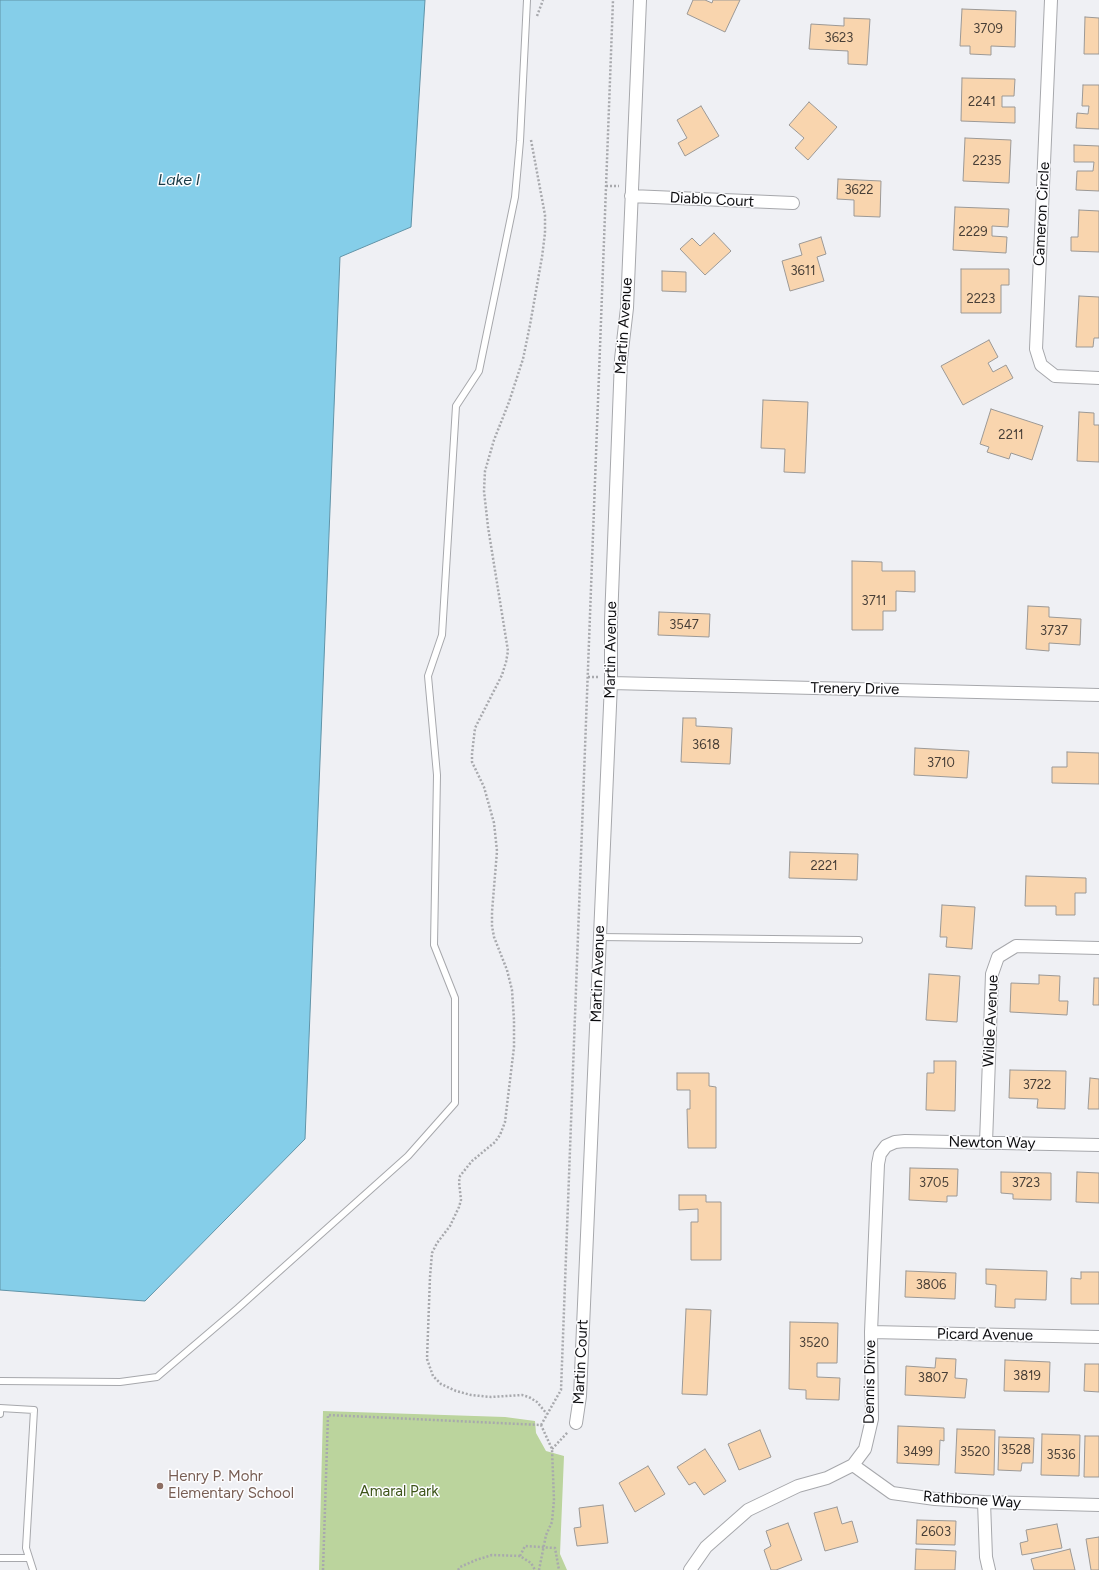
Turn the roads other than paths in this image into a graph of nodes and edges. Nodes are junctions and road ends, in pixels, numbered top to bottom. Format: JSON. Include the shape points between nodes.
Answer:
{"nodes":[{"id":1,"x":527,"y":0,"type":"edge"},
{"id":2,"x":640,"y":0,"type":"edge"},
{"id":3,"x":1051,"y":0,"type":"edge"},
{"id":4,"x":631,"y":196,"type":"junction"},
{"id":5,"x":793,"y":204,"type":"dead end"},
{"id":6,"x":1099,"y":378,"type":"edge"},
{"id":7,"x":611,"y":683,"type":"junction"},
{"id":8,"x":1099,"y":695,"type":"edge"},
{"id":9,"x":599,"y":936,"type":"junction"},
{"id":10,"x":859,"y":940,"type":"dead end"},
{"id":11,"x":1099,"y":948,"type":"edge"},
{"id":12,"x":986,"y":1143,"type":"junction"},
{"id":13,"x":886,"y":1146,"type":"joint"},
{"id":14,"x":1099,"y":1146,"type":"edge"},
{"id":15,"x":584,"y":1300,"type":"joint"},
{"id":16,"x":871,"y":1332,"type":"junction"},
{"id":17,"x":1099,"y":1337,"type":"edge"},
{"id":18,"x":0,"y":1381,"type":"edge"},
{"id":19,"x":0,"y":1414,"type":"edge"},
{"id":20,"x":576,"y":1423,"type":"road end"},
{"id":21,"x":853,"y":1465,"type":"junction"},
{"id":22,"x":984,"y":1502,"type":"junction"},
{"id":23,"x":1099,"y":1505,"type":"edge"},
{"id":24,"x":0,"y":1558,"type":"edge"},
{"id":25,"x":29,"y":1558,"type":"junction"},
{"id":26,"x":33,"y":1570,"type":"edge"},
{"id":27,"x":690,"y":1570,"type":"edge"},
{"id":28,"x":989,"y":1570,"type":"edge"}],
"edges":[{"from":1,"to":18,"type":"lane","via":[[515,197],[479,371],[456,406],[442,634],[428,676],[437,775],[434,944],[455,998],[455,1103],[408,1156],[157,1377],[120,1382]]},
{"from":2,"to":4,"type":"street","name":"Martin Avenue"},
{"from":3,"to":6,"type":"street","name":"Cameron Circle","via":[[1036,349],[1041,365],[1055,376]]},
{"from":4,"to":5,"type":"street","name":"Diablo Court"},
{"from":4,"to":7,"type":"street","name":"Martin Avenue","via":[[627,308],[621,360]]},
{"from":7,"to":8,"type":"street","name":"Trenery Drive"},
{"from":7,"to":9,"type":"street","name":"Martin Avenue"},
{"from":9,"to":10,"type":"lane"},
{"from":9,"to":15,"type":"street","name":"Martin Avenue"},
{"from":11,"to":12,"type":"street","name":"Wilde Avenue","via":[[1016,946],[998,957],[992,974]]},
{"from":12,"to":13,"type":"street","name":"Newton Way","via":[[905,1141]]},
{"from":12,"to":14,"type":"street","name":"Newton Way"},
{"from":13,"to":16,"type":"street","name":"Dennis Drive","via":[[880,1154],[878,1164]]},
{"from":15,"to":20,"type":"street","name":"Martin Court","via":[[580,1396]]},
{"from":16,"to":17,"type":"street","name":"Picard Avenue"},
{"from":16,"to":21,"type":"street","name":"Dennis Drive","via":[[872,1419],[865,1449]]},
{"from":19,"to":25,"type":"lane","via":[[0,1408],[34,1410],[26,1548]]},
{"from":21,"to":22,"type":"street","name":"Rathbone Way","via":[[892,1493]]},
{"from":21,"to":27,"type":"street","name":"Dennis Drive","via":[[827,1478],[798,1486],[748,1510],[706,1547]]},
{"from":22,"to":23,"type":"street","name":"Rathbone Way"},
{"from":22,"to":28,"type":"street","via":[[986,1557]]},
{"from":24,"to":25,"type":"lane"},
{"from":25,"to":26,"type":"lane"}]}
